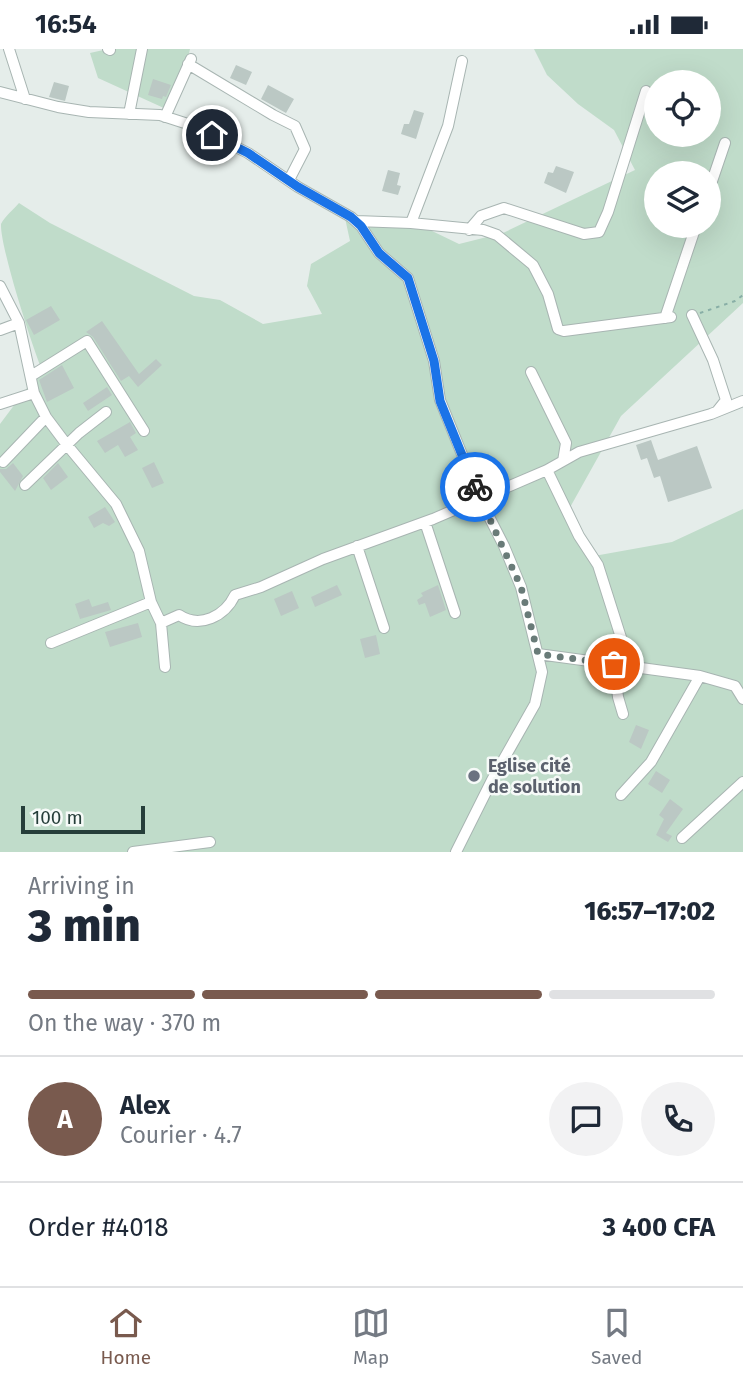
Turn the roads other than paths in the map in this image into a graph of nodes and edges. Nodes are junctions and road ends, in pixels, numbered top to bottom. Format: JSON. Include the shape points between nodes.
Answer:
{"nodes":[{"id":1,"x":9,"y":49,"type":"edge"},
{"id":2,"x":142,"y":49,"type":"edge"},
{"id":3,"x":462,"y":61,"type":"dead end"},
{"id":4,"x":0,"y":92,"type":"edge"},
{"id":5,"x":644,"y":97,"type":"edge"},
{"id":6,"x":25,"y":99,"type":"junction"},
{"id":7,"x":129,"y":114,"type":"junction"},
{"id":8,"x":165,"y":117,"type":"junction"},
{"id":9,"x":725,"y":143,"type":"dead end"},
{"id":10,"x":719,"y":161,"type":"edge"},
{"id":11,"x":289,"y":180,"type":"junction"},
{"id":12,"x":356,"y":221,"type":"junction"},
{"id":13,"x":411,"y":223,"type":"junction"},
{"id":14,"x":469,"y":230,"type":"junction"},
{"id":15,"x":692,"y":238,"type":"edge"},
{"id":16,"x":0,"y":286,"type":"edge"},
{"id":17,"x":692,"y":315,"type":"road end"},
{"id":18,"x":19,"y":323,"type":"junction"},
{"id":19,"x":0,"y":330,"type":"edge"},
{"id":20,"x":531,"y":372,"type":"dead end"},
{"id":21,"x":31,"y":376,"type":"junction"},
{"id":22,"x":34,"y":393,"type":"junction"},
{"id":23,"x":743,"y":401,"type":"edge"},
{"id":24,"x":0,"y":404,"type":"edge"},
{"id":25,"x":106,"y":412,"type":"dead end"},
{"id":26,"x":716,"y":412,"type":"junction"},
{"id":27,"x":46,"y":417,"type":"junction"},
{"id":28,"x":144,"y":431,"type":"dead end"},
{"id":29,"x":67,"y":445,"type":"junction"},
{"id":30,"x":563,"y":461,"type":"junction"},
{"id":31,"x":3,"y":462,"type":"dead end"},
{"id":32,"x":547,"y":470,"type":"junction"},
{"id":33,"x":25,"y":485,"type":"dead end"},
{"id":34,"x":480,"y":499,"type":"junction"},
{"id":35,"x":425,"y":522,"type":"junction"},
{"id":36,"x":358,"y":547,"type":"junction"},
{"id":37,"x":151,"y":602,"type":"junction"},
{"id":38,"x":455,"y":613,"type":"dead end"},
{"id":39,"x":161,"y":623,"type":"junction"},
{"id":40,"x":384,"y":628,"type":"dead end"},
{"id":41,"x":51,"y":643,"type":"dead end"},
{"id":42,"x":538,"y":654,"type":"junction"},
{"id":43,"x":614,"y":664,"type":"junction"},
{"id":44,"x":165,"y":667,"type":"dead end"},
{"id":45,"x":700,"y":676,"type":"junction"},
{"id":46,"x":743,"y":699,"type":"edge"},
{"id":47,"x":623,"y":714,"type":"dead end"},
{"id":48,"x":743,"y":782,"type":"edge"},
{"id":49,"x":621,"y":795,"type":"dead end"},
{"id":50,"x":682,"y":838,"type":"dead end"},
{"id":51,"x":210,"y":842,"type":"dead end"},
{"id":52,"x":133,"y":852,"type":"edge"},
{"id":53,"x":456,"y":852,"type":"edge"}],
"edges":[{"from":1,"to":6,"type":"street"},
{"from":2,"to":7,"type":"street"},
{"from":3,"to":13,"type":"street","via":[[448,126]]},
{"from":4,"to":6,"type":"street"},
{"from":5,"to":14,"type":"street","via":[[599,232],[584,234],[504,208],[481,216]]},
{"from":6,"to":7,"type":"street"},
{"from":7,"to":8,"type":"street"},
{"from":8,"to":11,"type":"street","via":[[248,153]]},
{"from":8,"to":11,"type":"street","via":[[190,61],[295,126],[305,149]]},
{"from":9,"to":10,"type":"street"},
{"from":11,"to":12,"type":"street"},
{"from":12,"to":13,"type":"street"},
{"from":12,"to":34,"type":"street","via":[[379,253],[412,285],[434,361],[440,401]]},
{"from":13,"to":14,"type":"street"},
{"from":14,"to":15,"type":"street","via":[[497,235],[533,265],[558,329],[564,331],[668,318]]},
{"from":16,"to":18,"type":"street"},
{"from":17,"to":26,"type":"street","via":[[726,400]]},
{"from":18,"to":19,"type":"street"},
{"from":18,"to":21,"type":"street"},
{"from":20,"to":30,"type":"street","via":[[566,443]]},
{"from":21,"to":22,"type":"street"},
{"from":21,"to":28,"type":"street","via":[[87,341]]},
{"from":22,"to":24,"type":"street"},
{"from":22,"to":27,"type":"street"},
{"from":23,"to":26,"type":"street"},
{"from":25,"to":29,"type":"street"},
{"from":26,"to":30,"type":"street"},
{"from":27,"to":29,"type":"street"},
{"from":27,"to":31,"type":"street"},
{"from":29,"to":33,"type":"street"},
{"from":29,"to":37,"type":"street","via":[[116,504],[139,551]]},
{"from":30,"to":32,"type":"street"},
{"from":32,"to":34,"type":"street"},
{"from":32,"to":43,"type":"street","via":[[598,565],[624,647]]},
{"from":34,"to":35,"type":"street"},
{"from":34,"to":42,"type":"street","via":[[521,587]]},
{"from":35,"to":36,"type":"street"},
{"from":35,"to":38,"type":"street"},
{"from":36,"to":39,"type":"street","via":[[235,596],[229,608],[211,618],[192,621],[179,615]]},
{"from":36,"to":40,"type":"street"},
{"from":37,"to":39,"type":"street"},
{"from":37,"to":41,"type":"street"},
{"from":39,"to":44,"type":"street"},
{"from":42,"to":43,"type":"street"},
{"from":42,"to":53,"type":"street","via":[[542,672],[535,704]]},
{"from":43,"to":45,"type":"street"},
{"from":43,"to":47,"type":"street"},
{"from":45,"to":46,"type":"street","via":[[735,686]]},
{"from":45,"to":49,"type":"street","via":[[651,762]]},
{"from":48,"to":50,"type":"street"},
{"from":51,"to":52,"type":"street"}]}
